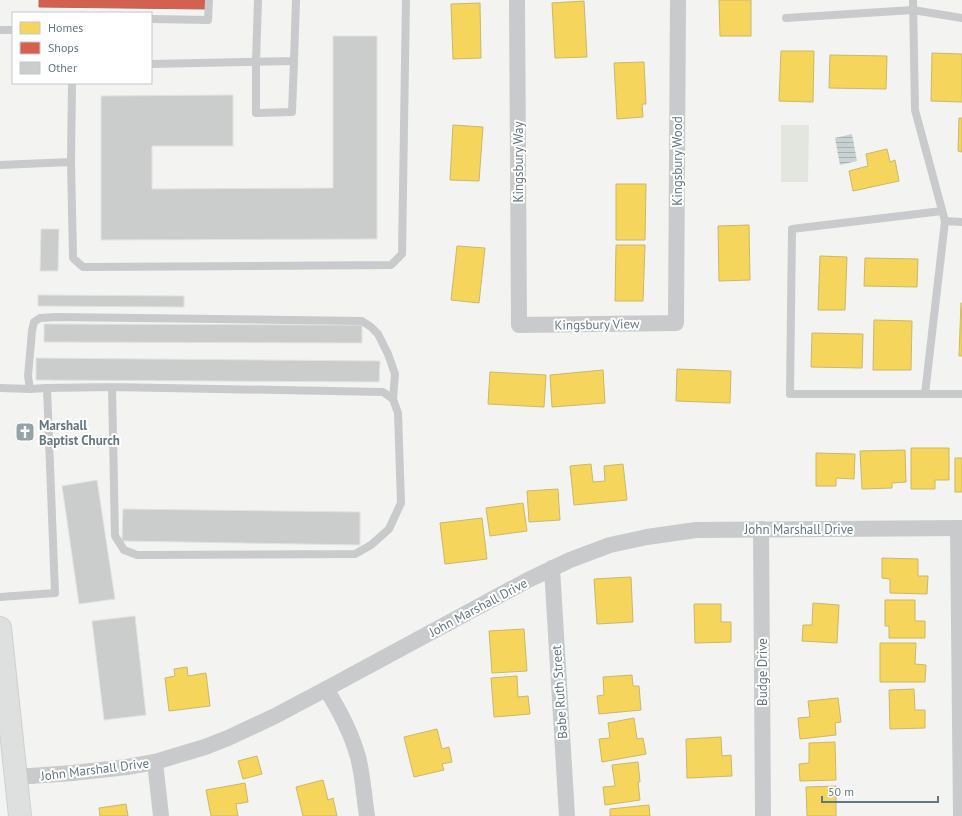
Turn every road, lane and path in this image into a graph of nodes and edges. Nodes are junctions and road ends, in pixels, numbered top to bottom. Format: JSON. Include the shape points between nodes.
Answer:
{"nodes":[{"id":1,"x":209,"y":0,"type":"edge"},
{"id":2,"x":258,"y":0,"type":"edge"},
{"id":3,"x":296,"y":0,"type":"edge"},
{"id":4,"x":406,"y":0,"type":"edge"},
{"id":5,"x":517,"y":0,"type":"edge"},
{"id":6,"x":678,"y":0,"type":"edge"},
{"id":7,"x":913,"y":0,"type":"edge"},
{"id":8,"x":913,"y":10,"type":"junction"},
{"id":9,"x":786,"y":18,"type":"dead end"},
{"id":10,"x":962,"y":18,"type":"edge"},
{"id":11,"x":152,"y":19,"type":"edge"},
{"id":12,"x":0,"y":30,"type":"edge"},
{"id":13,"x":12,"y":30,"type":"edge"},
{"id":14,"x":294,"y":61,"type":"junction"},
{"id":15,"x":256,"y":62,"type":"junction"},
{"id":16,"x":152,"y":64,"type":"edge"},
{"id":17,"x":72,"y":84,"type":"edge"},
{"id":18,"x":71,"y":162,"type":"junction"},
{"id":19,"x":0,"y":165,"type":"edge"},
{"id":20,"x":942,"y":211,"type":"junction"},
{"id":21,"x":944,"y":221,"type":"junction"},
{"id":22,"x":962,"y":222,"type":"edge"},
{"id":23,"x":676,"y":323,"type":"joint"},
{"id":24,"x":519,"y":325,"type":"joint"},
{"id":25,"x":112,"y":387,"type":"junction"},
{"id":26,"x":0,"y":388,"type":"edge"},
{"id":27,"x":47,"y":388,"type":"junction"},
{"id":28,"x":30,"y":389,"type":"junction"},
{"id":29,"x":925,"y":394,"type":"junction"},
{"id":30,"x":962,"y":394,"type":"edge"},
{"id":31,"x":393,"y":399,"type":"junction"},
{"id":32,"x":960,"y":528,"type":"edge"},
{"id":33,"x":761,"y":529,"type":"junction"},
{"id":34,"x":552,"y":568,"type":"junction"},
{"id":35,"x":0,"y":597,"type":"edge"},
{"id":36,"x":0,"y":628,"type":"edge"},
{"id":37,"x":326,"y":689,"type":"junction"},
{"id":38,"x":155,"y":762,"type":"junction"},
{"id":39,"x":16,"y":777,"type":"junction"},
{"id":40,"x":20,"y":816,"type":"edge"},
{"id":41,"x":161,"y":816,"type":"edge"},
{"id":42,"x":367,"y":816,"type":"edge"},
{"id":43,"x":567,"y":816,"type":"edge"},
{"id":44,"x":763,"y":816,"type":"edge"},
{"id":45,"x":961,"y":816,"type":"edge"}],
"edges":[{"from":1,"to":11,"type":"lane","via":[[208,20]]},
{"from":2,"to":15,"type":"lane"},
{"from":3,"to":14,"type":"lane"},
{"from":4,"to":18,"type":"lane","via":[[402,254],[391,265],[83,267],[73,258]]},
{"from":5,"to":24,"type":"street","name":"Kingsbury Way"},
{"from":6,"to":23,"type":"street","name":"Kingsbury Wood"},
{"from":7,"to":8,"type":"lane"},
{"from":8,"to":9,"type":"lane"},
{"from":8,"to":10,"type":"lane"},
{"from":8,"to":20,"type":"lane","via":[[915,110]]},
{"from":12,"to":13,"type":"lane"},
{"from":14,"to":15,"type":"lane"},
{"from":14,"to":15,"type":"lane","via":[[292,112],[256,113]]},
{"from":15,"to":16,"type":"lane"},
{"from":17,"to":18,"type":"lane"},
{"from":18,"to":19,"type":"lane"},
{"from":20,"to":21,"type":"lane"},
{"from":20,"to":29,"type":"lane","via":[[792,229],[790,394]]},
{"from":21,"to":22,"type":"lane"},
{"from":21,"to":29,"type":"lane"},
{"from":23,"to":24,"type":"street","name":"Kingsbury View"},
{"from":25,"to":27,"type":"lane"},
{"from":25,"to":31,"type":"lane","via":[[383,392]]},
{"from":25,"to":31,"type":"lane","via":[[115,536],[124,550],[137,555],[355,554],[389,529],[401,503],[398,413]]},
{"from":26,"to":28,"type":"lane"},
{"from":27,"to":28,"type":"lane"},
{"from":27,"to":35,"type":"lane","via":[[55,593]]},
{"from":28,"to":31,"type":"lane","via":[[28,376],[32,331],[34,322],[40,318],[362,321],[378,334],[388,354],[395,374]]},
{"from":29,"to":30,"type":"lane"},
{"from":32,"to":33,"type":"street","name":"John Marshall Drive"},
{"from":32,"to":45,"type":"street"},
{"from":33,"to":34,"type":"street","name":"John Marshall Drive","via":[[696,530],[647,537],[610,546]]},
{"from":33,"to":44,"type":"street","name":"Budge Drive"},
{"from":34,"to":37,"type":"street","name":"John Marshall Drive"},
{"from":34,"to":43,"type":"street","name":"Babe Ruth Street"},
{"from":36,"to":39,"type":"main road"},
{"from":37,"to":38,"type":"street","name":"John Marshall Drive","via":[[228,738]]},
{"from":37,"to":42,"type":"street","via":[[347,726],[358,757]]},
{"from":38,"to":39,"type":"street","name":"John Marshall Drive","via":[[73,773]]},
{"from":38,"to":41,"type":"street"},
{"from":39,"to":40,"type":"main road"}]}
